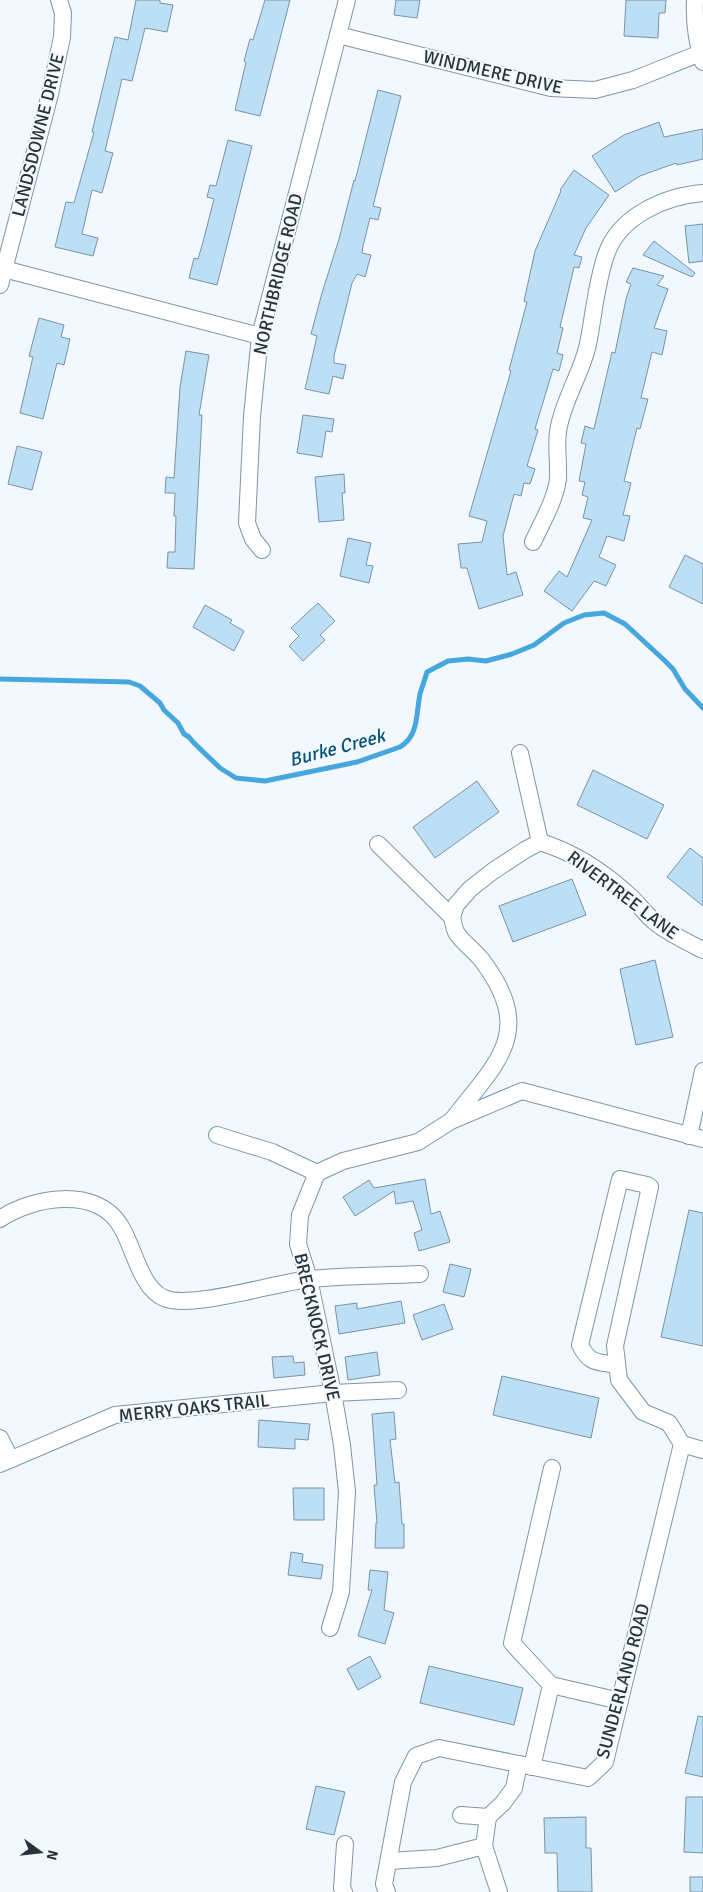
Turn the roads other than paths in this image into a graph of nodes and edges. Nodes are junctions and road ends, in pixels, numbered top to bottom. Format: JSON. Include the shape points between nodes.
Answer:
{"nodes":[{"id":1,"x":59,"y":0,"type":"edge"},
{"id":2,"x":346,"y":0,"type":"edge"},
{"id":3,"x":695,"y":0,"type":"edge"},
{"id":4,"x":338,"y":35,"type":"junction"},
{"id":5,"x":702,"y":55,"type":"edge"},
{"id":6,"x":703,"y":193,"type":"edge"},
{"id":7,"x":2,"y":277,"type":"edge"},
{"id":8,"x":260,"y":336,"type":"junction"},
{"id":9,"x":533,"y":542,"type":"dead end"},
{"id":10,"x":262,"y":550,"type":"dead end"},
{"id":11,"x":520,"y":753,"type":"dead end"},
{"id":12,"x":540,"y":842,"type":"junction"},
{"id":13,"x":378,"y":844,"type":"dead end"},
{"id":14,"x":452,"y":917,"type":"junction"},
{"id":15,"x":703,"y":950,"type":"edge"},
{"id":16,"x":703,"y":1071,"type":"edge"},
{"id":17,"x":452,"y":1121,"type":"junction"},
{"id":18,"x":217,"y":1135,"type":"dead end"},
{"id":19,"x":696,"y":1138,"type":"edge"},
{"id":20,"x":317,"y":1174,"type":"junction"},
{"id":21,"x":0,"y":1219,"type":"edge"},
{"id":22,"x":420,"y":1274,"type":"dead end"},
{"id":23,"x":309,"y":1279,"type":"junction"},
{"id":24,"x":617,"y":1365,"type":"junction"},
{"id":25,"x":398,"y":1390,"type":"dead end"},
{"id":26,"x":333,"y":1393,"type":"junction"},
{"id":27,"x":0,"y":1438,"type":"edge"},
{"id":28,"x":682,"y":1444,"type":"junction"},
{"id":29,"x":703,"y":1450,"type":"edge"},
{"id":30,"x":5,"y":1461,"type":"edge"},
{"id":31,"x":552,"y":1468,"type":"dead end"},
{"id":32,"x":330,"y":1628,"type":"dead end"},
{"id":33,"x":551,"y":1685,"type":"junction"},
{"id":34,"x":620,"y":1701,"type":"junction"},
{"id":35,"x":525,"y":1766,"type":"junction"},
{"id":36,"x":461,"y":1815,"type":"dead end"},
{"id":37,"x":488,"y":1817,"type":"junction"},
{"id":38,"x":345,"y":1844,"type":"dead end"},
{"id":39,"x":484,"y":1846,"type":"junction"},
{"id":40,"x":389,"y":1861,"type":"junction"},
{"id":41,"x":344,"y":1892,"type":"edge"},
{"id":42,"x":387,"y":1892,"type":"edge"},
{"id":43,"x":499,"y":1892,"type":"edge"}],
"edges":[{"from":1,"to":7,"type":"street","name":"LANDSDOWNE DRIVE","via":[[63,13],[62,37]]},
{"from":2,"to":4,"type":"street","name":"NORTHBRIDGE ROAD"},
{"from":3,"to":5,"type":"street","via":[[694,12]]},
{"from":4,"to":5,"type":"street","name":"WINDMERE DRIVE","via":[[550,88],[595,90]]},
{"from":4,"to":8,"type":"street","name":"NORTHBRIDGE ROAD"},
{"from":6,"to":9,"type":"street","via":[[672,199],[639,214],[623,229],[607,253],[588,345],[558,427],[555,492]]},
{"from":7,"to":8,"type":"street","name":"LANDSDOWNE DRIVE"},
{"from":8,"to":10,"type":"street","name":"NORTHBRIDGE ROAD","via":[[247,522],[253,539]]},
{"from":11,"to":12,"type":"street"},
{"from":12,"to":14,"type":"street","via":[[470,889],[456,905]]},
{"from":12,"to":15,"type":"street","name":"RIVERTREE LANE","via":[[576,857],[630,897],[656,923]]},
{"from":13,"to":14,"type":"street"},
{"from":14,"to":17,"type":"street","via":[[455,931],[481,957],[501,988],[509,1015],[509,1030],[491,1069]]},
{"from":16,"to":19,"type":"street"},
{"from":17,"to":19,"type":"street","via":[[522,1091]]},
{"from":17,"to":20,"type":"street","via":[[418,1142],[343,1161]]},
{"from":18,"to":20,"type":"street","via":[[272,1152]]},
{"from":20,"to":23,"type":"street","name":"BRECKNOCK DRIVE","via":[[300,1215],[298,1244]]},
{"from":21,"to":23,"type":"street","via":[[14,1211],[56,1198],[92,1204],[111,1213],[130,1244],[137,1265],[154,1291],[166,1299],[207,1299]]},
{"from":22,"to":23,"type":"street"},
{"from":23,"to":26,"type":"street","name":"BRECKNOCK DRIVE"},
{"from":24,"to":24,"type":"street","via":[[615,1346],[650,1188],[620,1179],[580,1345],[590,1360]]},
{"from":24,"to":28,"type":"street","via":[[619,1380],[643,1412],[670,1423]]},
{"from":25,"to":26,"type":"street","name":"MERRY OAKS TRAIL"},
{"from":26,"to":30,"type":"street","name":"MERRY OAKS TRAIL","via":[[114,1415]]},
{"from":26,"to":32,"type":"street","name":"BRECKNOCK DRIVE","via":[[347,1492],[341,1592]]},
{"from":27,"to":30,"type":"street"},
{"from":28,"to":29,"type":"street"},
{"from":28,"to":34,"type":"street","name":"SUNDERLAND ROAD"},
{"from":31,"to":33,"type":"street","via":[[512,1643]]},
{"from":33,"to":34,"type":"street"},
{"from":33,"to":35,"type":"street"},
{"from":34,"to":35,"type":"street","name":"SUNDERLAND ROAD","via":[[605,1762],[588,1778]]},
{"from":35,"to":37,"type":"street","via":[[514,1788]]},
{"from":35,"to":40,"type":"street","name":"SUNDERLAND ROAD","via":[[439,1748],[416,1756],[403,1782]]},
{"from":36,"to":37,"type":"street"},
{"from":37,"to":39,"type":"street"},
{"from":38,"to":41,"type":"street"},
{"from":39,"to":40,"type":"street","via":[[437,1858]]},
{"from":39,"to":43,"type":"street"},
{"from":40,"to":42,"type":"street","name":"SUNDERLAND ROAD","via":[[384,1884]]}]}
